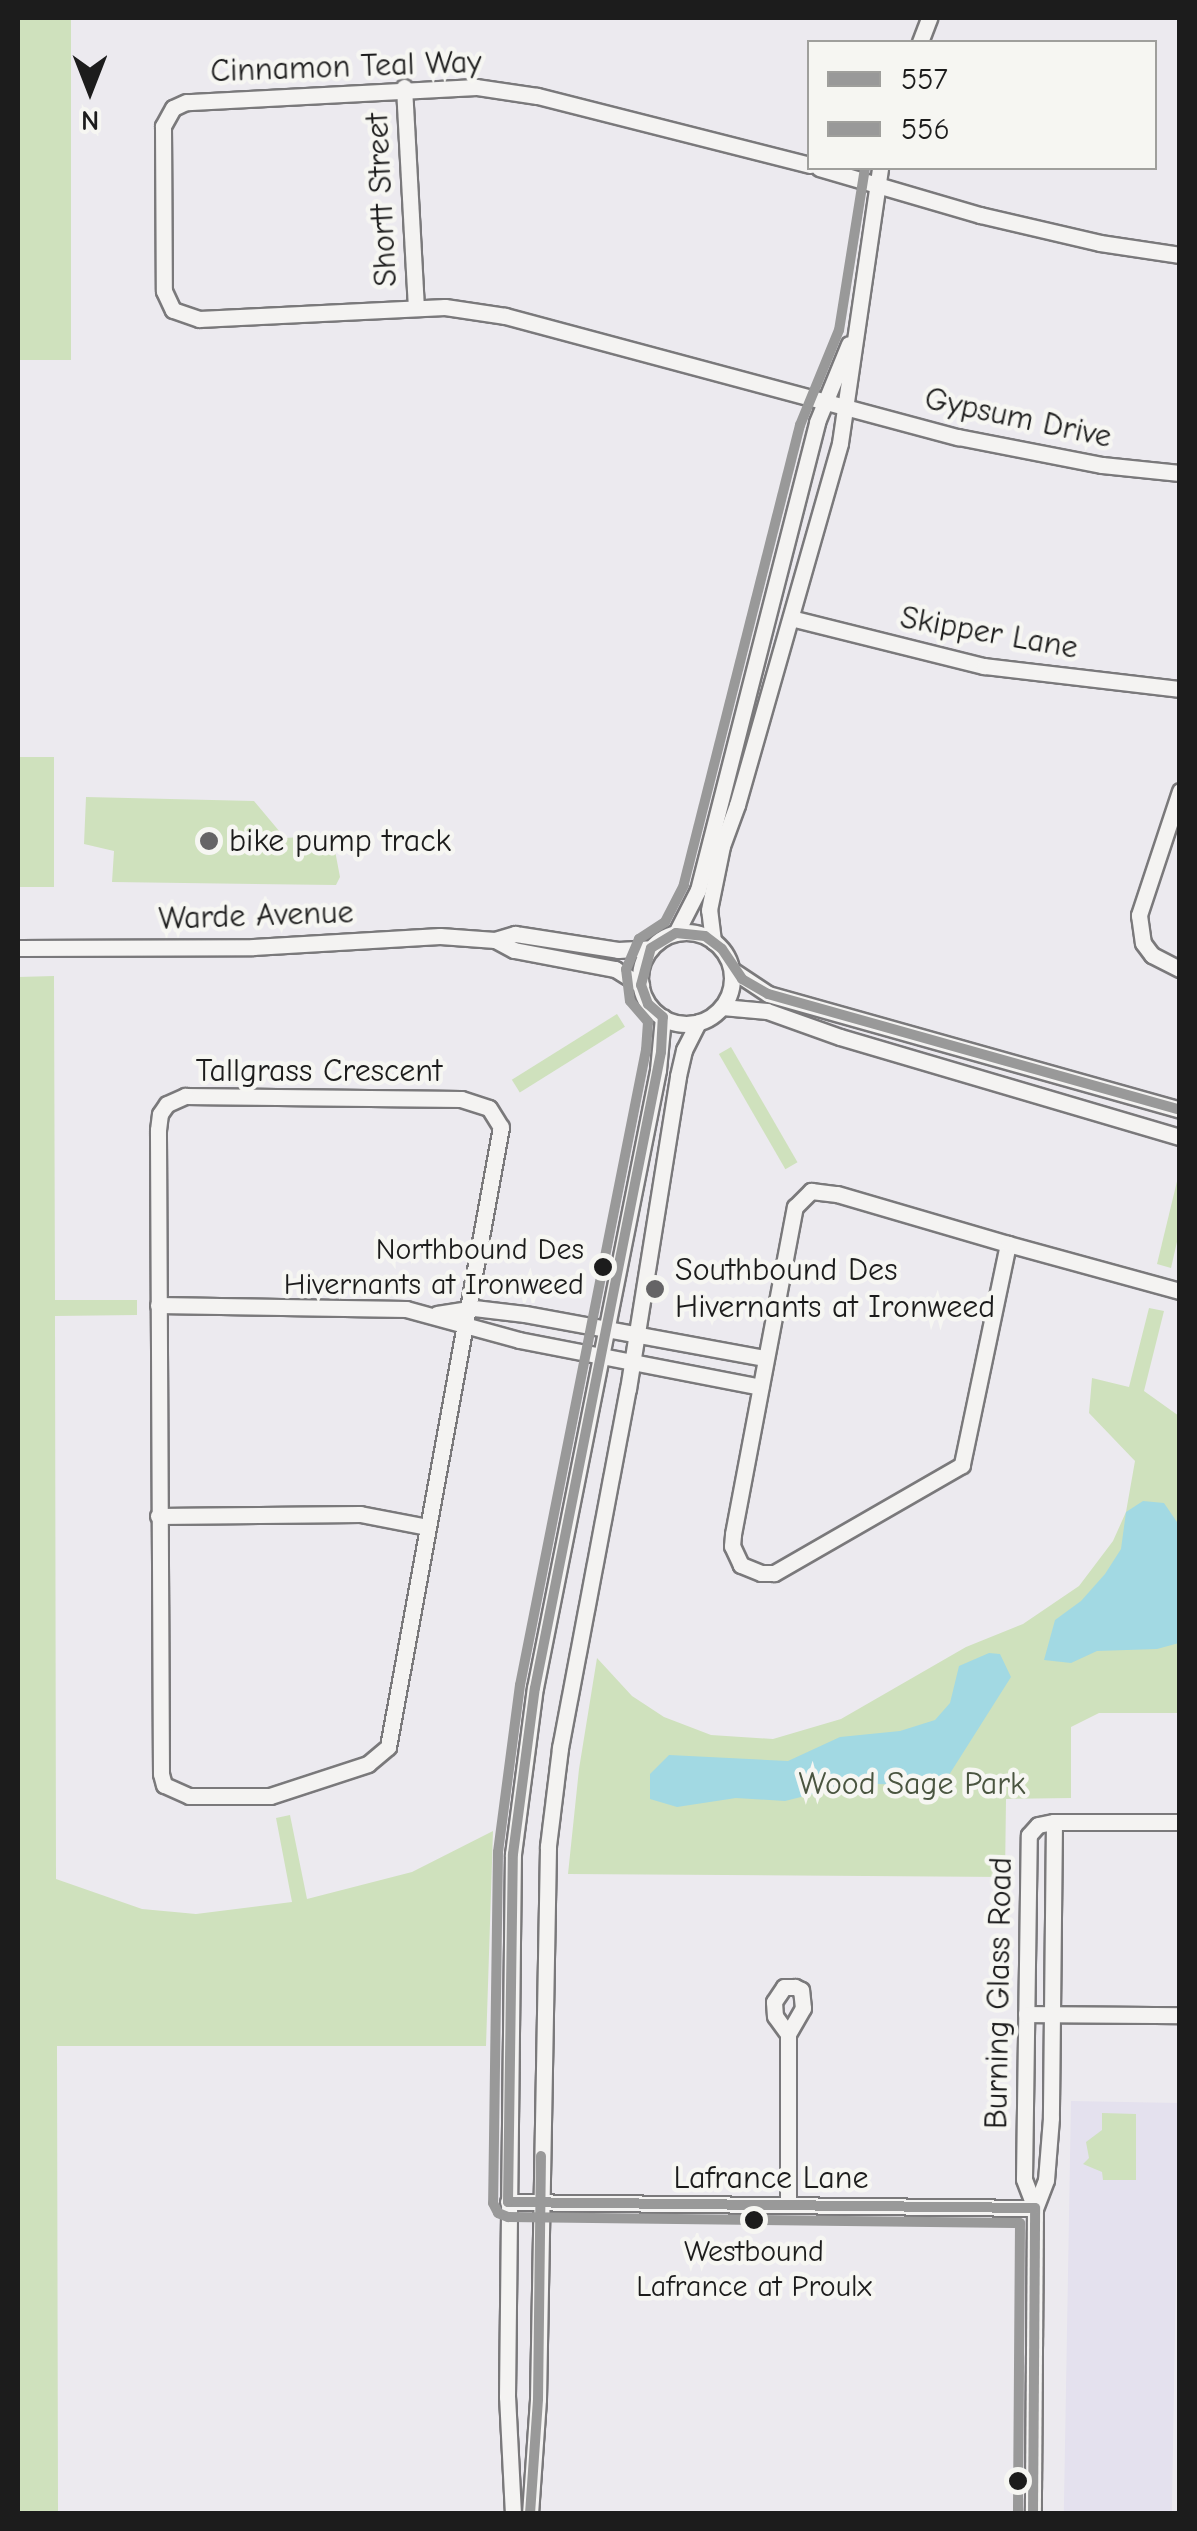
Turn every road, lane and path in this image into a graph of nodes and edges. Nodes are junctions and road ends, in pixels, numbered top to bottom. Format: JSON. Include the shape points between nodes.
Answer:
{"nodes":[{"id":1,"x":404,"y":88,"type":"junction"},
{"id":2,"x":807,"y":164,"type":"edge"},
{"id":3,"x":836,"y":170,"type":"edge"},
{"id":4,"x":878,"y":175,"type":"edge"},
{"id":5,"x":1180,"y":254,"type":"edge"},
{"id":6,"x":416,"y":308,"type":"junction"},
{"id":7,"x":854,"y":334,"type":"junction"},
{"id":8,"x":823,"y":402,"type":"junction"},
{"id":9,"x":846,"y":408,"type":"junction"},
{"id":10,"x":1180,"y":473,"type":"edge"},
{"id":11,"x":791,"y":618,"type":"junction"},
{"id":12,"x":1180,"y":689,"type":"edge"},
{"id":13,"x":1180,"y":791,"type":"edge"},
{"id":14,"x":676,"y":934,"type":"junction"},
{"id":15,"x":495,"y":940,"type":"junction"},
{"id":16,"x":713,"y":941,"type":"junction"},
{"id":17,"x":18,"y":948,"type":"edge"},
{"id":18,"x":652,"y":948,"type":"junction"},
{"id":19,"x":1180,"y":969,"type":"edge"},
{"id":20,"x":732,"y":970,"type":"junction"},
{"id":21,"x":641,"y":985,"type":"junction"},
{"id":22,"x":722,"y":1007,"type":"junction"},
{"id":23,"x":663,"y":1018,"type":"junction"},
{"id":24,"x":698,"y":1022,"type":"junction"},
{"id":25,"x":1180,"y":1110,"type":"edge"},
{"id":26,"x":1180,"y":1136,"type":"edge"},
{"id":27,"x":1008,"y":1244,"type":"junction"},
{"id":28,"x":1180,"y":1291,"type":"edge"},
{"id":29,"x":158,"y":1305,"type":"junction"},
{"id":30,"x":468,"y":1309,"type":"junction"},
{"id":31,"x":437,"y":1314,"type":"junction"},
{"id":32,"x":465,"y":1327,"type":"junction"},
{"id":33,"x":603,"y":1329,"type":"junction"},
{"id":34,"x":636,"y":1336,"type":"junction"},
{"id":35,"x":598,"y":1356,"type":"junction"},
{"id":36,"x":766,"y":1358,"type":"junction"},
{"id":37,"x":631,"y":1363,"type":"junction"},
{"id":38,"x":760,"y":1387,"type":"junction"},
{"id":39,"x":158,"y":1516,"type":"junction"},
{"id":40,"x":428,"y":1527,"type":"junction"},
{"id":41,"x":1054,"y":1822,"type":"junction"},
{"id":42,"x":1180,"y":1822,"type":"edge"},
{"id":43,"x":1026,"y":2014,"type":"junction"},
{"id":44,"x":1053,"y":2014,"type":"junction"},
{"id":45,"x":1180,"y":2015,"type":"edge"},
{"id":46,"x":788,"y":2034,"type":"dead end"},
{"id":47,"x":508,"y":2202,"type":"junction"},
{"id":48,"x":540,"y":2203,"type":"junction"},
{"id":49,"x":788,"y":2204,"type":"junction"},
{"id":50,"x":1034,"y":2208,"type":"junction"},
{"id":51,"x":512,"y":2514,"type":"edge"},
{"id":52,"x":530,"y":2514,"type":"edge"},
{"id":53,"x":1034,"y":2514,"type":"edge"}],
"edges":[{"from":1,"to":2,"type":"street","name":"Cinnamon Teal Way","via":[[522,93]]},
{"from":1,"to":6,"type":"street","name":"Shortt Street"},
{"from":1,"to":6,"type":"street","name":"Cinnamon Teal Way","via":[[206,99],[172,108],[163,126],[164,291],[173,310],[200,319]]},
{"from":3,"to":4,"type":"street"},
{"from":4,"to":5,"type":"street","via":[[980,216]]},
{"from":4,"to":7,"type":"street"},
{"from":6,"to":8,"type":"street","name":"Cinnamon Teal Way","via":[[506,316]]},
{"from":7,"to":8,"type":"street"},
{"from":7,"to":9,"type":"street"},
{"from":8,"to":9,"type":"street","name":"Cinnamon Teal Way"},
{"from":8,"to":14,"type":"street","via":[[698,890]]},
{"from":9,"to":10,"type":"street","name":"Gypsum Drive","via":[[1048,454]]},
{"from":9,"to":11,"type":"street"},
{"from":11,"to":12,"type":"street","name":"Skipper Lane","via":[[984,666]]},
{"from":11,"to":16,"type":"street","via":[[722,846],[709,910]]},
{"from":13,"to":19,"type":"street","via":[[1140,915],[1143,943]]},
{"from":14,"to":16,"type":"street"},
{"from":14,"to":18,"type":"street"},
{"from":15,"to":17,"type":"street","name":"Warde Avenue"},
{"from":15,"to":18,"type":"street","name":"Warde Avenue","via":[[515,934],[618,950]]},
{"from":15,"to":21,"type":"street","name":"Warde Avenue","via":[[514,950],[615,968]]},
{"from":16,"to":20,"type":"street"},
{"from":18,"to":21,"type":"street"},
{"from":20,"to":22,"type":"street"},
{"from":20,"to":25,"type":"street","via":[[768,994]]},
{"from":21,"to":23,"type":"street"},
{"from":22,"to":24,"type":"street"},
{"from":22,"to":26,"type":"street","via":[[766,1011]]},
{"from":23,"to":24,"type":"street"},
{"from":23,"to":33,"type":"street"},
{"from":24,"to":34,"type":"street","via":[[678,1076]]},
{"from":27,"to":28,"type":"street"},
{"from":27,"to":36,"type":"street","via":[[811,1191],[795,1207]]},
{"from":27,"to":38,"type":"street","via":[[962,1465],[774,1573],[750,1571],[732,1546]]},
{"from":29,"to":30,"type":"street","name":"Tallgrass Crescent","via":[[158,1130],[167,1104],[185,1096],[430,1097],[489,1108],[501,1127]]},
{"from":29,"to":31,"type":"street","via":[[380,1306]]},
{"from":29,"to":39,"type":"street","name":"Tallgrass Crescent"},
{"from":30,"to":31,"type":"street"},
{"from":30,"to":32,"type":"street","name":"Tallgrass Crescent"},
{"from":30,"to":33,"type":"street"},
{"from":31,"to":32,"type":"street"},
{"from":32,"to":35,"type":"street"},
{"from":32,"to":40,"type":"street","name":"Tallgrass Crescent"},
{"from":33,"to":34,"type":"street"},
{"from":33,"to":35,"type":"street"},
{"from":34,"to":36,"type":"street"},
{"from":34,"to":37,"type":"street"},
{"from":35,"to":37,"type":"street"},
{"from":35,"to":47,"type":"street","via":[[535,1688],[516,1835]]},
{"from":36,"to":38,"type":"street"},
{"from":37,"to":38,"type":"street"},
{"from":37,"to":48,"type":"street","via":[[548,1846]]},
{"from":39,"to":40,"type":"street","via":[[360,1514]]},
{"from":39,"to":40,"type":"street","name":"Tallgrass Crescent","via":[[160,1774],[175,1792],[210,1798],[292,1791],[388,1747]]},
{"from":41,"to":42,"type":"street"},
{"from":41,"to":43,"type":"street","name":"Burning Glass Road","via":[[1033,1829],[1027,1850]]},
{"from":41,"to":44,"type":"street","name":"Burning Glass Road"},
{"from":43,"to":44,"type":"street"},
{"from":43,"to":50,"type":"street","name":"Burning Glass Road","via":[[1024,2179]]},
{"from":44,"to":45,"type":"street"},
{"from":44,"to":50,"type":"street","name":"Burning Glass Road","via":[[1046,2180]]},
{"from":46,"to":49,"type":"street"},
{"from":47,"to":48,"type":"street","name":"Lafrance Lane"},
{"from":47,"to":51,"type":"street"},
{"from":48,"to":49,"type":"street","name":"Lafrance Lane"},
{"from":48,"to":52,"type":"street"},
{"from":49,"to":50,"type":"street","name":"Lafrance Lane"},
{"from":50,"to":53,"type":"street","name":"Burning Glass Road"}]}
